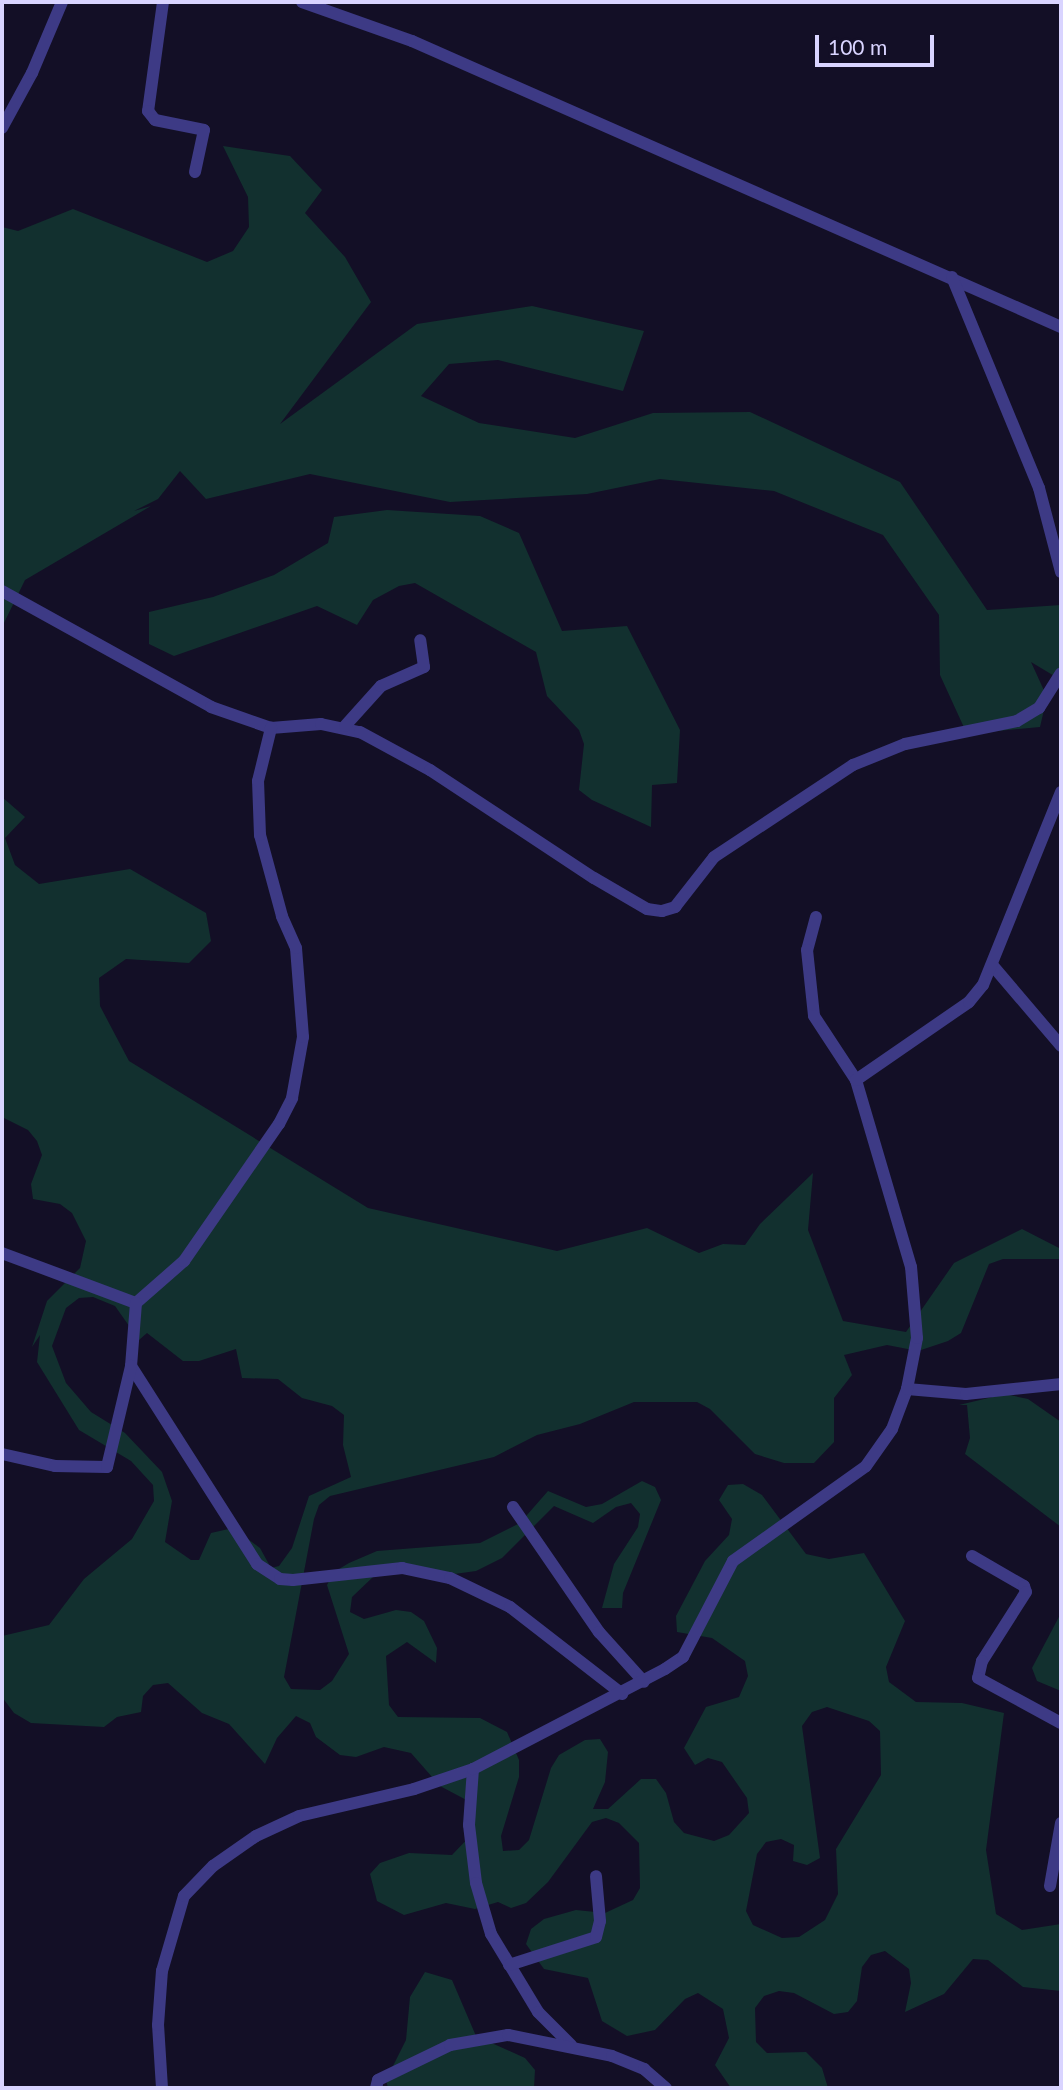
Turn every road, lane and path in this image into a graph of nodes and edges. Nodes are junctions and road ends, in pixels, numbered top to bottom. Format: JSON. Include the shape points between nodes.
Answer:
{"nodes":[{"id":1,"x":62,"y":2,"type":"edge"},
{"id":2,"x":163,"y":2,"type":"edge"},
{"id":3,"x":302,"y":2,"type":"edge"},
{"id":4,"x":2,"y":128,"type":"edge"},
{"id":5,"x":195,"y":172,"type":"dead end"},
{"id":6,"x":952,"y":277,"type":"junction"},
{"id":7,"x":1061,"y":327,"type":"edge"},
{"id":8,"x":1061,"y":572,"type":"edge"},
{"id":9,"x":2,"y":591,"type":"edge"},
{"id":10,"x":420,"y":640,"type":"dead end"},
{"id":11,"x":1061,"y":673,"type":"edge"},
{"id":12,"x":345,"y":726,"type":"junction"},
{"id":13,"x":271,"y":728,"type":"junction"},
{"id":14,"x":1061,"y":792,"type":"edge"},
{"id":15,"x":816,"y":917,"type":"dead end"},
{"id":16,"x":993,"y":965,"type":"junction"},
{"id":17,"x":1061,"y":1046,"type":"edge"},
{"id":18,"x":856,"y":1080,"type":"junction"},
{"id":19,"x":2,"y":1253,"type":"edge"},
{"id":20,"x":136,"y":1303,"type":"junction"},
{"id":21,"x":131,"y":1366,"type":"junction"},
{"id":22,"x":1061,"y":1384,"type":"edge"},
{"id":23,"x":907,"y":1389,"type":"junction"},
{"id":24,"x":2,"y":1454,"type":"edge"},
{"id":25,"x":513,"y":1507,"type":"dead end"},
{"id":26,"x":972,"y":1556,"type":"dead end"},
{"id":27,"x":644,"y":1682,"type":"junction"},
{"id":28,"x":622,"y":1694,"type":"junction"},
{"id":29,"x":1061,"y":1723,"type":"edge"},
{"id":30,"x":473,"y":1769,"type":"junction"},
{"id":31,"x":450,"y":1778,"type":"junction"},
{"id":32,"x":469,"y":1787,"type":"junction"},
{"id":33,"x":1061,"y":1823,"type":"edge"},
{"id":34,"x":596,"y":1876,"type":"dead end"},
{"id":35,"x":1050,"y":1886,"type":"dead end"},
{"id":36,"x":509,"y":1965,"type":"junction"},
{"id":37,"x":575,"y":2047,"type":"junction"},
{"id":38,"x":162,"y":2088,"type":"edge"},
{"id":39,"x":376,"y":2088,"type":"edge"},
{"id":40,"x":666,"y":2088,"type":"edge"}],
"edges":[{"from":1,"to":4,"type":"street"},
{"from":2,"to":5,"type":"street","via":[[148,111],[155,120],[204,130]]},
{"from":3,"to":6,"type":"street","via":[[412,41]]},
{"from":6,"to":7,"type":"street"},
{"from":6,"to":8,"type":"street","via":[[1039,488]]},
{"from":9,"to":13,"type":"street","via":[[211,707]]},
{"from":10,"to":12,"type":"street","via":[[424,667],[381,686]]},
{"from":11,"to":12,"type":"street","via":[[1039,708],[1017,721],[905,744],[853,765],[714,857],[675,907],[662,911],[647,909],[430,770]]},
{"from":12,"to":13,"type":"street"},
{"from":13,"to":20,"type":"street","via":[[261,762],[257,808],[260,835],[301,976],[303,1037],[295,1086],[279,1124],[227,1203],[184,1261]]},
{"from":14,"to":16,"type":"street"},
{"from":15,"to":18,"type":"street","via":[[807,950],[814,1016]]},
{"from":16,"to":17,"type":"street"},
{"from":16,"to":18,"type":"street","via":[[969,1002]]},
{"from":18,"to":23,"type":"street","via":[[911,1267],[917,1338]]},
{"from":19,"to":20,"type":"street"},
{"from":20,"to":21,"type":"street"},
{"from":21,"to":24,"type":"street","via":[[107,1467],[55,1466]]},
{"from":21,"to":28,"type":"street","via":[[242,1542],[257,1564],[273,1576],[293,1580],[402,1568],[450,1578],[510,1607]]},
{"from":22,"to":23,"type":"street","via":[[966,1394]]},
{"from":23,"to":27,"type":"street","via":[[892,1429],[866,1466],[733,1561],[683,1657]]},
{"from":25,"to":27,"type":"street","via":[[599,1632]]},
{"from":26,"to":29,"type":"street","via":[[1012,1578],[1026,1592],[982,1661],[978,1678]]},
{"from":27,"to":28,"type":"street"},
{"from":28,"to":30,"type":"street"},
{"from":30,"to":31,"type":"street"},
{"from":30,"to":32,"type":"street"},
{"from":31,"to":32,"type":"street"},
{"from":31,"to":38,"type":"street","via":[[299,1816],[256,1836],[194,1884],[176,1917],[162,1971],[158,2025]]},
{"from":32,"to":36,"type":"street","via":[[476,1883],[491,1934]]},
{"from":33,"to":35,"type":"street"},
{"from":34,"to":36,"type":"street","via":[[600,1922],[596,1937]]},
{"from":36,"to":37,"type":"street","via":[[538,2012]]},
{"from":37,"to":39,"type":"street","via":[[508,2035],[483,2037],[450,2045],[411,2063],[378,2080]]},
{"from":37,"to":40,"type":"street","via":[[644,2069]]}]}
